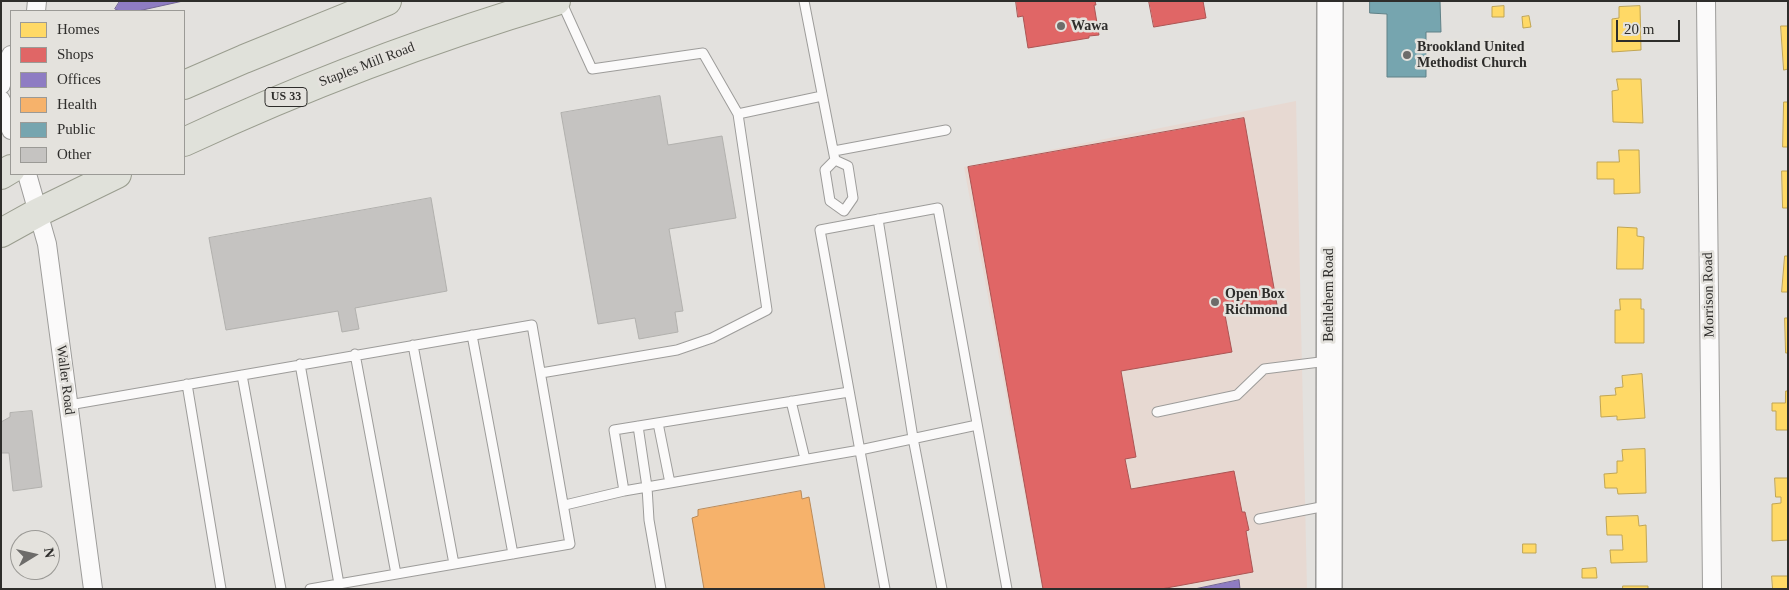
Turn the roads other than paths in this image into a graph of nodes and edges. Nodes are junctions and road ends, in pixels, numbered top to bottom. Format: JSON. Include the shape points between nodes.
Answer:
{"nodes":[{"id":1,"x":387,"y":1,"type":"edge"},
{"id":2,"x":556,"y":1,"type":"edge"},
{"id":3,"x":561,"y":1,"type":"edge"},
{"id":4,"x":804,"y":1,"type":"edge"},
{"id":5,"x":1330,"y":1,"type":"edge"},
{"id":6,"x":1706,"y":1,"type":"edge"},
{"id":7,"x":10,"y":57,"type":"edge"},
{"id":8,"x":1,"y":85,"type":"edge"},
{"id":9,"x":185,"y":85,"type":"edge"},
{"id":10,"x":822,"y":96,"type":"junction"},
{"id":11,"x":1,"y":100,"type":"edge"},
{"id":12,"x":738,"y":114,"type":"junction"},
{"id":13,"x":10,"y":127,"type":"edge"},
{"id":14,"x":946,"y":130,"type":"dead end"},
{"id":15,"x":185,"y":142,"type":"edge"},
{"id":16,"x":835,"y":156,"type":"junction"},
{"id":17,"x":27,"y":175,"type":"edge"},
{"id":18,"x":115,"y":175,"type":"edge"},
{"id":19,"x":844,"y":211,"type":"junction"},
{"id":20,"x":39,"y":212,"type":"junction"},
{"id":21,"x":878,"y":219,"type":"junction"},
{"id":22,"x":847,"y":225,"type":"junction"},
{"id":23,"x":1,"y":233,"type":"edge"},
{"id":24,"x":472,"y":335,"type":"junction"},
{"id":25,"x":413,"y":345,"type":"junction"},
{"id":26,"x":355,"y":354,"type":"junction"},
{"id":27,"x":1329,"y":360,"type":"junction"},
{"id":28,"x":300,"y":364,"type":"junction"},
{"id":29,"x":541,"y":373,"type":"junction"},
{"id":30,"x":242,"y":375,"type":"junction"},
{"id":31,"x":187,"y":384,"type":"junction"},
{"id":32,"x":849,"y":392,"type":"junction"},
{"id":33,"x":792,"y":401,"type":"junction"},
{"id":34,"x":69,"y":405,"type":"junction"},
{"id":35,"x":1156,"y":412,"type":"dead end"},
{"id":36,"x":658,"y":423,"type":"junction"},
{"id":37,"x":978,"y":425,"type":"junction"},
{"id":38,"x":638,"y":426,"type":"junction"},
{"id":39,"x":913,"y":438,"type":"junction"},
{"id":40,"x":860,"y":450,"type":"junction"},
{"id":41,"x":805,"y":459,"type":"junction"},
{"id":42,"x":670,"y":483,"type":"junction"},
{"id":43,"x":647,"y":487,"type":"junction"},
{"id":44,"x":624,"y":491,"type":"junction"},
{"id":45,"x":565,"y":505,"type":"junction"},
{"id":46,"x":1329,"y":505,"type":"junction"},
{"id":47,"x":1259,"y":519,"type":"dead end"},
{"id":48,"x":513,"y":554,"type":"junction"},
{"id":49,"x":454,"y":564,"type":"junction"},
{"id":50,"x":396,"y":574,"type":"junction"},
{"id":51,"x":339,"y":584,"type":"junction"},
{"id":52,"x":93,"y":589,"type":"edge"},
{"id":53,"x":221,"y":589,"type":"edge"},
{"id":54,"x":281,"y":589,"type":"edge"},
{"id":55,"x":310,"y":589,"type":"edge"},
{"id":56,"x":661,"y":589,"type":"edge"},
{"id":57,"x":886,"y":589,"type":"edge"},
{"id":58,"x":942,"y":589,"type":"edge"},
{"id":59,"x":1007,"y":589,"type":"edge"},
{"id":60,"x":1329,"y":589,"type":"edge"},
{"id":61,"x":1712,"y":589,"type":"edge"}],
"edges":[{"from":1,"to":9,"type":"main road"},
{"from":2,"to":15,"type":"main road","name":"Staples Mill Road","number":"US 33","via":[[382,59]]},
{"from":3,"to":12,"type":"lane","via":[[592,69],[703,53]]},
{"from":4,"to":10,"type":"lane"},
{"from":5,"to":27,"type":"street","name":"Bethlehem Road"},
{"from":6,"to":61,"type":"street","name":"Morrison Road"},
{"from":7,"to":8,"type":"street"},
{"from":10,"to":12,"type":"lane"},
{"from":10,"to":16,"type":"lane"},
{"from":11,"to":13,"type":"street"},
{"from":12,"to":29,"type":"lane","via":[[767,310],[712,338],[677,350]]},
{"from":14,"to":16,"type":"lane"},
{"from":16,"to":19,"type":"lane","via":[[848,166],[852,190],[853,198]]},
{"from":16,"to":19,"type":"lane","via":[[825,170],[830,202]]},
{"from":17,"to":20,"type":"street","name":"Waller Road"},
{"from":18,"to":20,"type":"main road"},
{"from":19,"to":22,"type":"lane"},
{"from":20,"to":23,"type":"main road"},
{"from":20,"to":34,"type":"street","name":"Waller Road","via":[[47,244]]},
{"from":21,"to":22,"type":"lane"},
{"from":21,"to":37,"type":"lane","via":[[938,208]]},
{"from":21,"to":39,"type":"lane"},
{"from":22,"to":32,"type":"lane","via":[[820,230]]},
{"from":24,"to":25,"type":"lane"},
{"from":24,"to":29,"type":"lane","via":[[532,325]]},
{"from":24,"to":48,"type":"lane"},
{"from":25,"to":26,"type":"lane"},
{"from":25,"to":49,"type":"lane"},
{"from":26,"to":28,"type":"lane"},
{"from":26,"to":50,"type":"lane"},
{"from":27,"to":35,"type":"lane","via":[[1264,369],[1237,395]]},
{"from":27,"to":46,"type":"street","name":"Bethlehem Road"},
{"from":28,"to":30,"type":"lane"},
{"from":28,"to":51,"type":"lane"},
{"from":29,"to":45,"type":"lane"},
{"from":30,"to":31,"type":"lane"},
{"from":30,"to":54,"type":"lane"},
{"from":31,"to":34,"type":"lane"},
{"from":31,"to":53,"type":"lane"},
{"from":32,"to":33,"type":"lane"},
{"from":32,"to":40,"type":"lane"},
{"from":33,"to":36,"type":"lane"},
{"from":33,"to":41,"type":"lane"},
{"from":34,"to":52,"type":"street","name":"Waller Road"},
{"from":36,"to":38,"type":"lane"},
{"from":36,"to":42,"type":"lane"},
{"from":37,"to":39,"type":"lane"},
{"from":37,"to":59,"type":"lane"},
{"from":38,"to":43,"type":"lane"},
{"from":38,"to":44,"type":"lane","via":[[614,430]]},
{"from":39,"to":40,"type":"lane"},
{"from":39,"to":58,"type":"lane"},
{"from":40,"to":41,"type":"lane"},
{"from":40,"to":57,"type":"lane"},
{"from":41,"to":42,"type":"lane"},
{"from":42,"to":43,"type":"lane"},
{"from":43,"to":44,"type":"lane"},
{"from":43,"to":56,"type":"lane","via":[[649,520]]},
{"from":44,"to":45,"type":"lane"},
{"from":45,"to":48,"type":"lane","via":[[570,544]]},
{"from":46,"to":47,"type":"lane"},
{"from":46,"to":60,"type":"street","name":"Bethlehem Road"},
{"from":48,"to":49,"type":"lane"},
{"from":49,"to":50,"type":"lane"},
{"from":50,"to":51,"type":"lane"},
{"from":51,"to":55,"type":"lane"}]}
